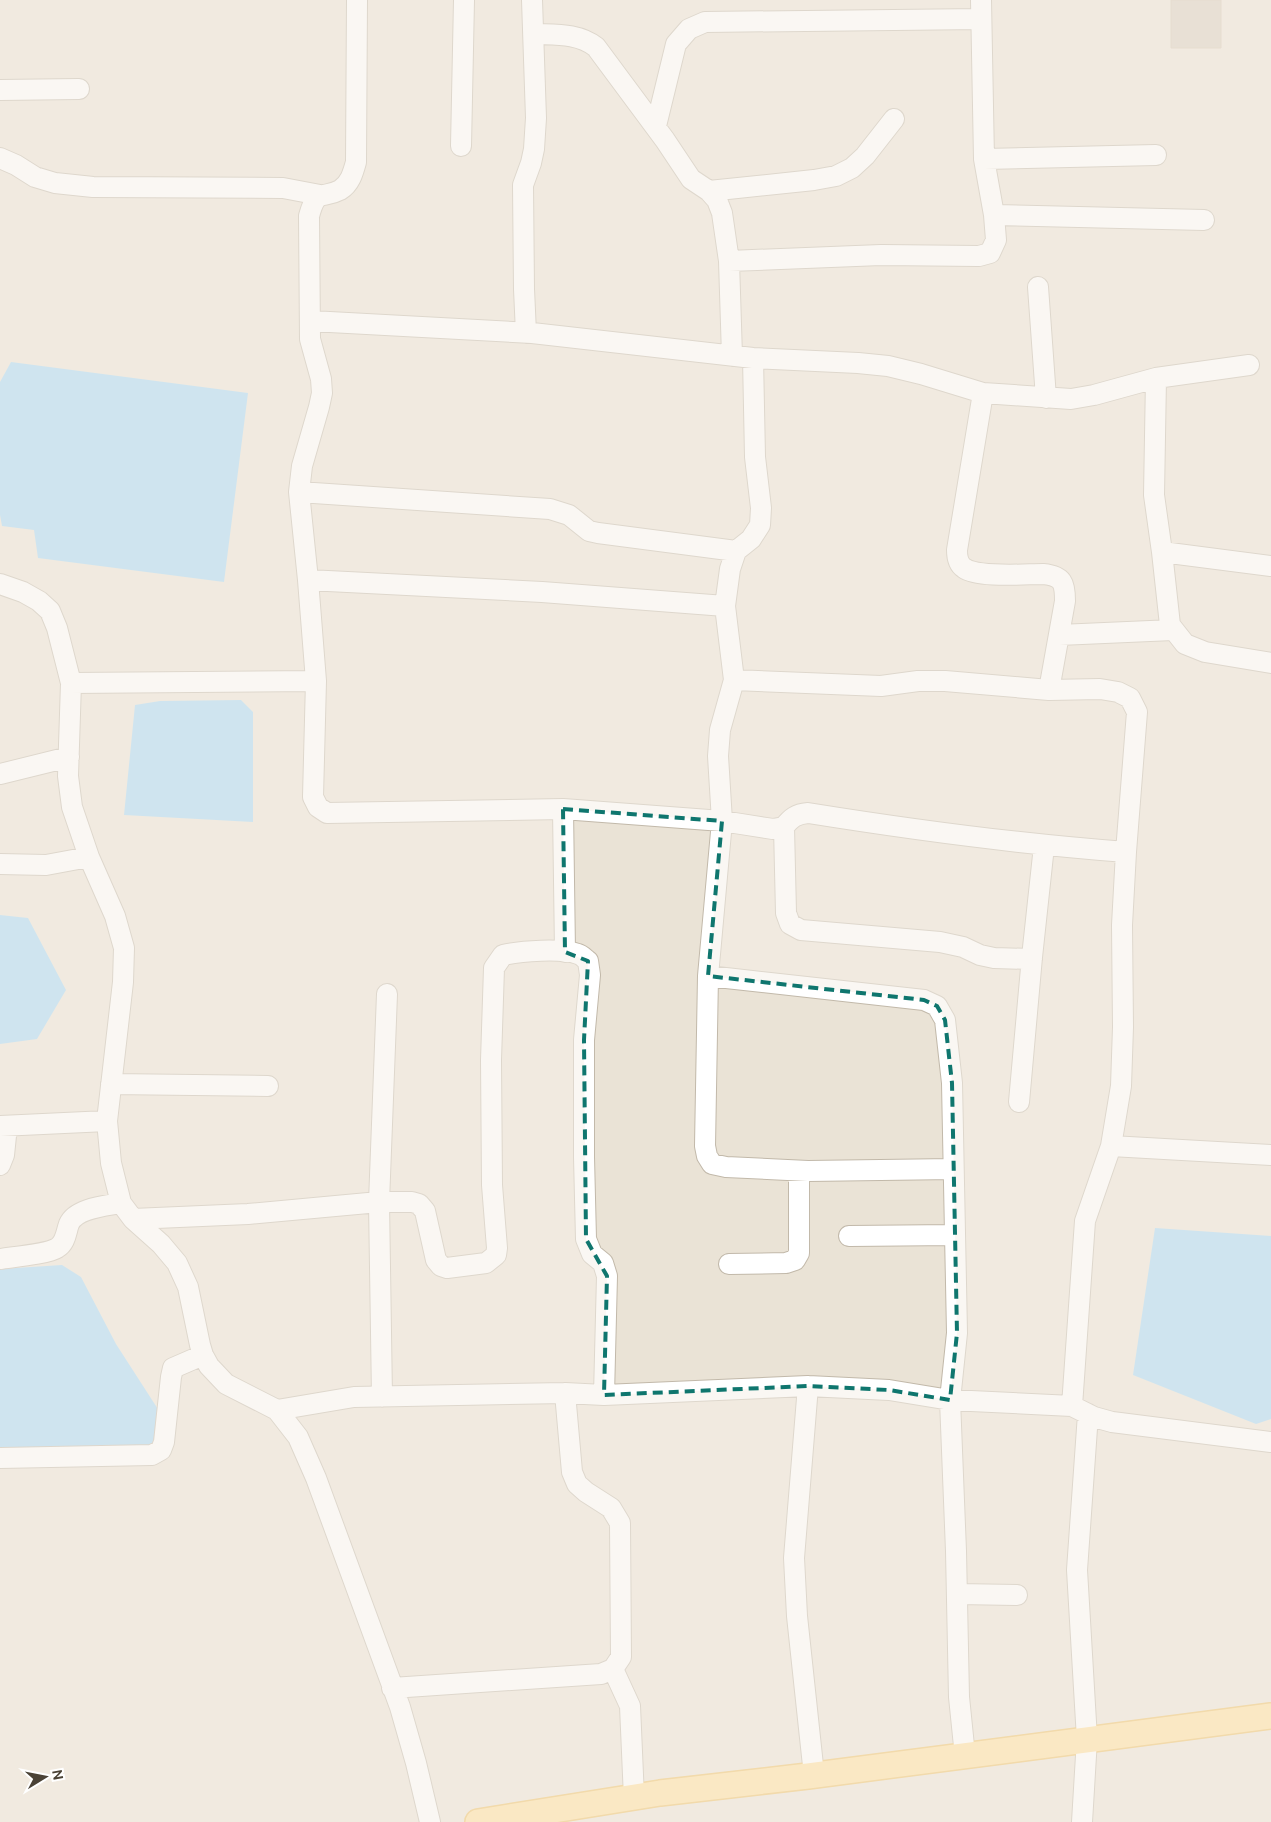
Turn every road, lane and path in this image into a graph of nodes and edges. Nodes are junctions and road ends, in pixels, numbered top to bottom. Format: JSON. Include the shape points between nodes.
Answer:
{"nodes":[{"id":1,"x":357,"y":0,"type":"edge"},
{"id":2,"x":464,"y":0,"type":"edge"},
{"id":3,"x":532,"y":0,"type":"edge"},
{"id":4,"x":981,"y":10,"type":"edge"},
{"id":5,"x":534,"y":34,"type":"junction"},
{"id":6,"x":79,"y":89,"type":"dead end"},
{"id":7,"x":0,"y":90,"type":"edge"},
{"id":8,"x":894,"y":119,"type":"dead end"},
{"id":9,"x":656,"y":126,"type":"junction"},
{"id":10,"x":461,"y":146,"type":"dead end"},
{"id":11,"x":1156,"y":155,"type":"dead end"},
{"id":12,"x":0,"y":158,"type":"edge"},
{"id":13,"x":984,"y":158,"type":"junction"},
{"id":14,"x":709,"y":191,"type":"junction"},
{"id":15,"x":320,"y":195,"type":"junction"},
{"id":16,"x":994,"y":215,"type":"junction"},
{"id":17,"x":1204,"y":220,"type":"dead end"},
{"id":18,"x":729,"y":261,"type":"junction"},
{"id":19,"x":1038,"y":287,"type":"dead end"},
{"id":20,"x":311,"y":320,"type":"junction"},
{"id":21,"x":526,"y":333,"type":"junction"},
{"id":22,"x":732,"y":356,"type":"junction"},
{"id":23,"x":753,"y":358,"type":"junction"},
{"id":24,"x":1249,"y":365,"type":"dead end"},
{"id":25,"x":1156,"y":378,"type":"junction"},
{"id":26,"x":983,"y":393,"type":"junction"},
{"id":27,"x":1046,"y":398,"type":"junction"},
{"id":28,"x":299,"y":492,"type":"junction"},
{"id":29,"x":736,"y":551,"type":"junction"},
{"id":30,"x":1162,"y":552,"type":"junction"},
{"id":31,"x":1271,"y":566,"type":"edge"},
{"id":32,"x":308,"y":580,"type":"junction"},
{"id":33,"x":0,"y":584,"type":"edge"},
{"id":34,"x":725,"y":606,"type":"junction"},
{"id":35,"x":1173,"y":630,"type":"junction"},
{"id":36,"x":1059,"y":635,"type":"junction"},
{"id":37,"x":1271,"y":663,"type":"edge"},
{"id":38,"x":734,"y":680,"type":"junction"},
{"id":39,"x":316,"y":681,"type":"junction"},
{"id":40,"x":71,"y":683,"type":"junction"},
{"id":41,"x":1049,"y":690,"type":"junction"},
{"id":42,"x":69,"y":757,"type":"junction"},
{"id":43,"x":0,"y":774,"type":"edge"},
{"id":44,"x":562,"y":809,"type":"junction"},
{"id":45,"x":722,"y":821,"type":"junction"},
{"id":46,"x":784,"y":827,"type":"junction"},
{"id":47,"x":1044,"y":846,"type":"junction"},
{"id":48,"x":1126,"y":852,"type":"junction"},
{"id":49,"x":89,"y":857,"type":"junction"},
{"id":50,"x":0,"y":864,"type":"edge"},
{"id":51,"x":565,"y":952,"type":"junction"},
{"id":52,"x":1032,"y":959,"type":"junction"},
{"id":53,"x":708,"y":976,"type":"junction"},
{"id":54,"x":387,"y":994,"type":"dead end"},
{"id":55,"x":111,"y":1084,"type":"junction"},
{"id":56,"x":268,"y":1086,"type":"dead end"},
{"id":57,"x":1018,"y":1102,"type":"dead end"},
{"id":58,"x":107,"y":1121,"type":"junction"},
{"id":59,"x":4,"y":1126,"type":"edge"},
{"id":60,"x":1110,"y":1146,"type":"junction"},
{"id":61,"x":1271,"y":1155,"type":"edge"},
{"id":62,"x":0,"y":1165,"type":"edge"},
{"id":63,"x":953,"y":1169,"type":"junction"},
{"id":64,"x":799,"y":1171,"type":"junction"},
{"id":65,"x":379,"y":1202,"type":"junction"},
{"id":66,"x":121,"y":1203,"type":"junction"},
{"id":67,"x":133,"y":1219,"type":"junction"},
{"id":68,"x":954,"y":1235,"type":"junction"},
{"id":69,"x":849,"y":1236,"type":"dead end"},
{"id":70,"x":0,"y":1259,"type":"edge"},
{"id":71,"x":729,"y":1264,"type":"dead end"},
{"id":72,"x":203,"y":1355,"type":"junction"},
{"id":73,"x":808,"y":1386,"type":"junction"},
{"id":74,"x":565,"y":1393,"type":"junction"},
{"id":75,"x":604,"y":1395,"type":"junction"},
{"id":76,"x":382,"y":1397,"type":"junction"},
{"id":77,"x":950,"y":1400,"type":"junction"},
{"id":78,"x":277,"y":1410,"type":"junction"},
{"id":79,"x":1080,"y":1410,"type":"junction"},
{"id":80,"x":1271,"y":1442,"type":"edge"},
{"id":81,"x":0,"y":1458,"type":"edge"},
{"id":82,"x":957,"y":1594,"type":"junction"},
{"id":83,"x":1017,"y":1594,"type":"dead end"},
{"id":84,"x":613,"y":1669,"type":"junction"},
{"id":85,"x":392,"y":1688,"type":"junction"},
{"id":86,"x":1271,"y":1716,"type":"edge"},
{"id":87,"x":1087,"y":1739,"type":"junction"},
{"id":88,"x":965,"y":1756,"type":"junction"},
{"id":89,"x":814,"y":1776,"type":"junction"},
{"id":90,"x":634,"y":1798,"type":"junction"},
{"id":91,"x":430,"y":1822,"type":"edge"},
{"id":92,"x":478,"y":1822,"type":"edge"},
{"id":93,"x":1082,"y":1822,"type":"edge"}],
"edges":[{"from":1,"to":15,"type":"street","via":[[356,162],[352,177],[341,190]]},
{"from":2,"to":10,"type":"street"},
{"from":3,"to":5,"type":"street"},
{"from":4,"to":9,"type":"street","via":[[705,22],[690,29],[676,44]]},
{"from":4,"to":13,"type":"street"},
{"from":5,"to":9,"type":"street","via":[[576,36],[587,40],[596,47]]},
{"from":5,"to":21,"type":"street","via":[[534,149],[523,185]]},
{"from":6,"to":7,"type":"street"},
{"from":8,"to":14,"type":"street","via":[[865,156],[836,176]]},
{"from":9,"to":14,"type":"street","via":[[691,179]]},
{"from":11,"to":13,"type":"street"},
{"from":12,"to":15,"type":"street","via":[[55,183],[94,187],[283,188]]},
{"from":13,"to":16,"type":"street"},
{"from":14,"to":18,"type":"street","via":[[722,213]]},
{"from":15,"to":20,"type":"street","via":[[313,202],[310,216]]},
{"from":16,"to":17,"type":"street"},
{"from":16,"to":18,"type":"street","via":[[996,240],[990,253],[979,256],[881,255]]},
{"from":18,"to":22,"type":"street"},
{"from":19,"to":27,"type":"street"},
{"from":20,"to":21,"type":"street"},
{"from":20,"to":28,"type":"street","via":[[310,339],[322,393],[302,466]]},
{"from":21,"to":22,"type":"street"},
{"from":22,"to":23,"type":"street"},
{"from":23,"to":26,"type":"street","via":[[888,366]]},
{"from":23,"to":29,"type":"street","via":[[760,525]]},
{"from":24,"to":25,"type":"street"},
{"from":25,"to":27,"type":"street","via":[[1079,398]]},
{"from":25,"to":30,"type":"street","via":[[1153,481]]},
{"from":26,"to":27,"type":"street"},
{"from":26,"to":36,"type":"street","via":[[957,559],[964,568],[982,574],[1053,575],[1061,580],[1065,601]]},
{"from":28,"to":29,"type":"street","via":[[550,509],[569,515],[589,531]]},
{"from":28,"to":32,"type":"street"},
{"from":29,"to":34,"type":"street"},
{"from":30,"to":31,"type":"street"},
{"from":30,"to":35,"type":"street"},
{"from":32,"to":34,"type":"street","via":[[542,592]]},
{"from":32,"to":39,"type":"street"},
{"from":33,"to":40,"type":"street","via":[[24,592],[50,611]]},
{"from":34,"to":38,"type":"street"},
{"from":35,"to":36,"type":"street"},
{"from":35,"to":37,"type":"street","via":[[1185,644],[1205,652]]},
{"from":36,"to":41,"type":"street"},
{"from":38,"to":41,"type":"street","via":[[881,686],[945,681]]},
{"from":38,"to":45,"type":"street","via":[[720,730],[718,756]]},
{"from":39,"to":40,"type":"street"},
{"from":39,"to":44,"type":"street","via":[[313,797],[318,807],[327,813]]},
{"from":40,"to":42,"type":"street"},
{"from":41,"to":48,"type":"street","via":[[1118,692],[1130,698],[1137,712]]},
{"from":42,"to":43,"type":"street"},
{"from":42,"to":49,"type":"street","via":[[72,807]]},
{"from":44,"to":45,"type":"street"},
{"from":44,"to":51,"type":"street"},
{"from":45,"to":46,"type":"street","via":[[773,829]]},
{"from":45,"to":53,"type":"street"},
{"from":46,"to":47,"type":"street","via":[[798,814],[808,813]]},
{"from":46,"to":52,"type":"street","via":[[786,913],[790,924],[801,930],[940,942],[994,958]]},
{"from":47,"to":48,"type":"street"},
{"from":47,"to":52,"type":"street"},
{"from":48,"to":60,"type":"street","via":[[1122,925],[1122,1068]]},
{"from":49,"to":50,"type":"street","via":[[46,865]]},
{"from":49,"to":55,"type":"street","via":[[115,916],[124,948]]},
{"from":51,"to":65,"type":"street","via":[[519,951],[503,955],[494,968],[491,1060],[496,1255],[486,1263],[441,1266],[436,1260],[425,1211],[419,1204]]},
{"from":51,"to":75,"type":"street","via":[[580,954],[588,961],[590,976],[584,1040],[586,1239],[592,1254],[603,1263],[607,1276]]},
{"from":52,"to":57,"type":"street"},
{"from":53,"to":63,"type":"street","via":[[924,1000],[936,1006],[945,1020],[952,1083]]},
{"from":53,"to":64,"type":"street","via":[[707,1156],[712,1164],[726,1168]]},
{"from":54,"to":65,"type":"street"},
{"from":55,"to":56,"type":"street"},
{"from":55,"to":58,"type":"street"},
{"from":58,"to":59,"type":"street"},
{"from":58,"to":66,"type":"street","via":[[111,1162]]},
{"from":59,"to":62,"type":"street","via":[[4,1155]]},
{"from":60,"to":61,"type":"street"},
{"from":60,"to":79,"type":"street","via":[[1085,1221]]},
{"from":63,"to":64,"type":"street"},
{"from":63,"to":68,"type":"street"},
{"from":64,"to":71,"type":"street","via":[[799,1253],[795,1260]]},
{"from":65,"to":67,"type":"street","via":[[248,1214]]},
{"from":65,"to":76,"type":"street"},
{"from":66,"to":67,"type":"street"},
{"from":66,"to":70,"type":"street","via":[[75,1216],[57,1248]]},
{"from":67,"to":72,"type":"street","via":[[177,1263],[188,1287]]},
{"from":68,"to":69,"type":"street"},
{"from":68,"to":77,"type":"street","via":[[957,1333]]},
{"from":72,"to":78,"type":"street","via":[[226,1384]]},
{"from":72,"to":81,"type":"street","via":[[174,1368],[164,1442],[161,1450],[152,1455]]},
{"from":73,"to":75,"type":"street"},
{"from":73,"to":77,"type":"street","via":[[890,1390]]},
{"from":73,"to":89,"type":"street","via":[[794,1558]]},
{"from":74,"to":75,"type":"street"},
{"from":74,"to":76,"type":"street"},
{"from":74,"to":84,"type":"street","via":[[572,1472],[577,1484],[611,1508],[620,1522],[621,1657]]},
{"from":76,"to":78,"type":"street","via":[[354,1397]]},
{"from":77,"to":79,"type":"street"},
{"from":77,"to":82,"type":"street"},
{"from":78,"to":85,"type":"street","via":[[298,1437],[316,1478]]},
{"from":79,"to":80,"type":"street","via":[[1112,1422]]},
{"from":79,"to":87,"type":"street","via":[[1077,1570]]},
{"from":82,"to":83,"type":"street"},
{"from":82,"to":88,"type":"street","via":[[959,1697]]},
{"from":84,"to":85,"type":"street","via":[[601,1674]]},
{"from":84,"to":90,"type":"street","via":[[630,1706]]},
{"from":85,"to":91,"type":"street","via":[[416,1763]]},
{"from":86,"to":87,"type":"main road"},
{"from":87,"to":88,"type":"main road"},
{"from":87,"to":93,"type":"street"},
{"from":88,"to":89,"type":"main road"},
{"from":89,"to":90,"type":"main road"},
{"from":90,"to":92,"type":"main road"}]}
